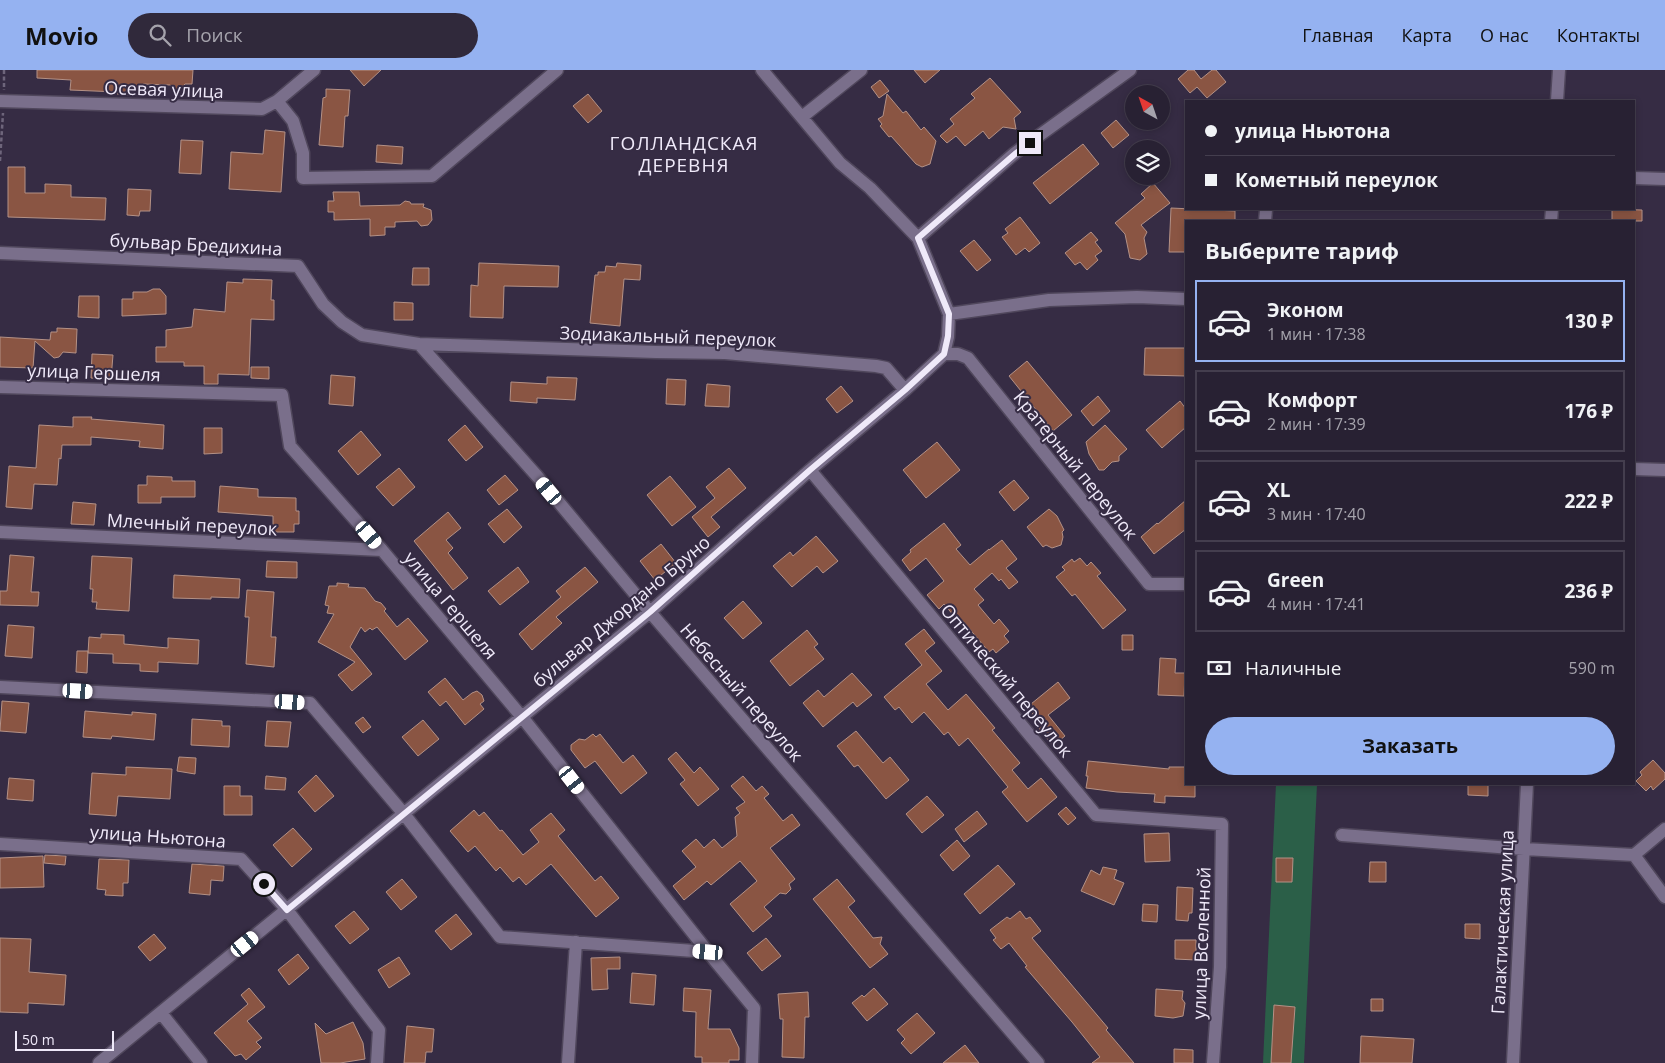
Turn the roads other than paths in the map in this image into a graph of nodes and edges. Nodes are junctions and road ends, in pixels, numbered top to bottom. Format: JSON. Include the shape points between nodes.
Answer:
{"nodes":[{"id":1,"x":314,"y":70,"type":"edge"},
{"id":2,"x":557,"y":70,"type":"edge"},
{"id":3,"x":762,"y":70,"type":"edge"},
{"id":4,"x":861,"y":70,"type":"edge"},
{"id":5,"x":1130,"y":70,"type":"edge"},
{"id":6,"x":1559,"y":70,"type":"edge"},
{"id":7,"x":1557,"y":100,"type":"edge"},
{"id":8,"x":2,"y":101,"type":"edge"},
{"id":9,"x":278,"y":102,"type":"junction"},
{"id":10,"x":802,"y":117,"type":"junction"},
{"id":11,"x":1635,"y":178,"type":"edge"},
{"id":12,"x":1665,"y":179,"type":"edge"},
{"id":13,"x":918,"y":238,"type":"junction"},
{"id":14,"x":0,"y":253,"type":"edge"},
{"id":15,"x":1185,"y":299,"type":"edge"},
{"id":16,"x":949,"y":314,"type":"junction"},
{"id":17,"x":419,"y":344,"type":"junction"},
{"id":18,"x":944,"y":354,"type":"junction"},
{"id":19,"x":0,"y":387,"type":"edge"},
{"id":20,"x":905,"y":390,"type":"junction"},
{"id":21,"x":1635,"y":469,"type":"edge"},
{"id":22,"x":810,"y":470,"type":"junction"},
{"id":23,"x":1665,"y":470,"type":"edge"},
{"id":24,"x":0,"y":532,"type":"edge"},
{"id":25,"x":382,"y":550,"type":"junction"},
{"id":26,"x":1185,"y":584,"type":"edge"},
{"id":27,"x":650,"y":612,"type":"junction"},
{"id":28,"x":0,"y":687,"type":"edge"},
{"id":29,"x":522,"y":718,"type":"junction"},
{"id":30,"x":1527,"y":785,"type":"edge"},
{"id":31,"x":404,"y":814,"type":"junction"},
{"id":32,"x":1222,"y":824,"type":"joint"},
{"id":33,"x":1665,"y":829,"type":"edge"},
{"id":34,"x":1342,"y":835,"type":"dead end"},
{"id":35,"x":0,"y":844,"type":"edge"},
{"id":36,"x":1524,"y":849,"type":"junction"},
{"id":37,"x":1634,"y":855,"type":"junction"},
{"id":38,"x":1665,"y":897,"type":"edge"},
{"id":39,"x":287,"y":910,"type":"junction"},
{"id":40,"x":576,"y":942,"type":"junction"},
{"id":41,"x":708,"y":952,"type":"junction"},
{"id":42,"x":161,"y":1012,"type":"junction"},
{"id":43,"x":99,"y":1063,"type":"edge"},
{"id":44,"x":201,"y":1063,"type":"edge"},
{"id":45,"x":377,"y":1063,"type":"edge"},
{"id":46,"x":568,"y":1063,"type":"edge"},
{"id":47,"x":752,"y":1063,"type":"edge"},
{"id":48,"x":1038,"y":1063,"type":"edge"},
{"id":49,"x":1214,"y":1063,"type":"edge"},
{"id":50,"x":1513,"y":1063,"type":"edge"}],
"edges":[{"from":1,"to":9,"type":"street","name":"Осевая улица"},
{"from":2,"to":9,"type":"street","via":[[432,176],[303,178],[302,153],[293,121]]},
{"from":3,"to":10,"type":"street"},
{"from":4,"to":10,"type":"street"},
{"from":5,"to":13,"type":"street","via":[[1015,154]]},
{"from":6,"to":7,"type":"street"},
{"from":8,"to":9,"type":"street","name":"Осевая улица","via":[[262,109]]},
{"from":10,"to":13,"type":"street","via":[[840,163],[870,188]]},
{"from":11,"to":12,"type":"street"},
{"from":13,"to":16,"type":"street"},
{"from":14,"to":17,"type":"street","name":"бульвар Бредихина","via":[[298,266],[323,304],[362,335]]},
{"from":15,"to":16,"type":"street","via":[[1049,300]]},
{"from":16,"to":18,"type":"street"},
{"from":17,"to":20,"type":"street","name":"Зодиакальный переулок","via":[[725,353],[876,366],[886,368]]},
{"from":17,"to":27,"type":"street","name":"Небесный переулок","via":[[537,476]]},
{"from":18,"to":20,"type":"street","name":"бульвар Джордано Бруно"},
{"from":18,"to":26,"type":"street","name":"Кратерный переулок","via":[[968,358],[1149,584]]},
{"from":19,"to":25,"type":"street","name":"улица Гершеля","via":[[282,395],[290,446]]},
{"from":20,"to":22,"type":"street","name":"бульвар Джордано Бруно"},
{"from":21,"to":23,"type":"street"},
{"from":22,"to":27,"type":"street","name":"бульвар Джордано Бруно"},
{"from":22,"to":32,"type":"street","name":"Оптический переулок","via":[[1096,815]]},
{"from":24,"to":25,"type":"street","name":"Млечный переулок"},
{"from":25,"to":29,"type":"street","name":"улица Гершеля"},
{"from":27,"to":29,"type":"street","name":"бульвар Джордано Бруно"},
{"from":27,"to":48,"type":"street","name":"Небесный переулок"},
{"from":28,"to":31,"type":"street","via":[[310,703]]},
{"from":29,"to":31,"type":"street","name":"бульвар Джордано Бруно"},
{"from":29,"to":41,"type":"street","name":"улица Гершеля"},
{"from":30,"to":36,"type":"street","name":"Галактическая улица"},
{"from":31,"to":39,"type":"street","name":"бульвар Джордано Бруно"},
{"from":31,"to":40,"type":"street","via":[[500,937]]},
{"from":32,"to":49,"type":"street","name":"улица Вселенной","via":[[1220,967]]},
{"from":33,"to":37,"type":"street"},
{"from":34,"to":36,"type":"street"},
{"from":35,"to":39,"type":"street","name":"улица Ньютона","via":[[241,859]]},
{"from":36,"to":37,"type":"street"},
{"from":36,"to":50,"type":"street","name":"Галактическая улица"},
{"from":37,"to":38,"type":"street"},
{"from":39,"to":42,"type":"street","name":"бульвар Джордано Бруно"},
{"from":39,"to":45,"type":"street","name":"улица Ньютона","via":[[379,1030]]},
{"from":40,"to":41,"type":"street"},
{"from":40,"to":46,"type":"street"},
{"from":41,"to":47,"type":"street","name":"улица Гершеля","via":[[754,1008]]},
{"from":42,"to":43,"type":"street","name":"бульвар Джордано Бруно"},
{"from":42,"to":44,"type":"street"}]}
